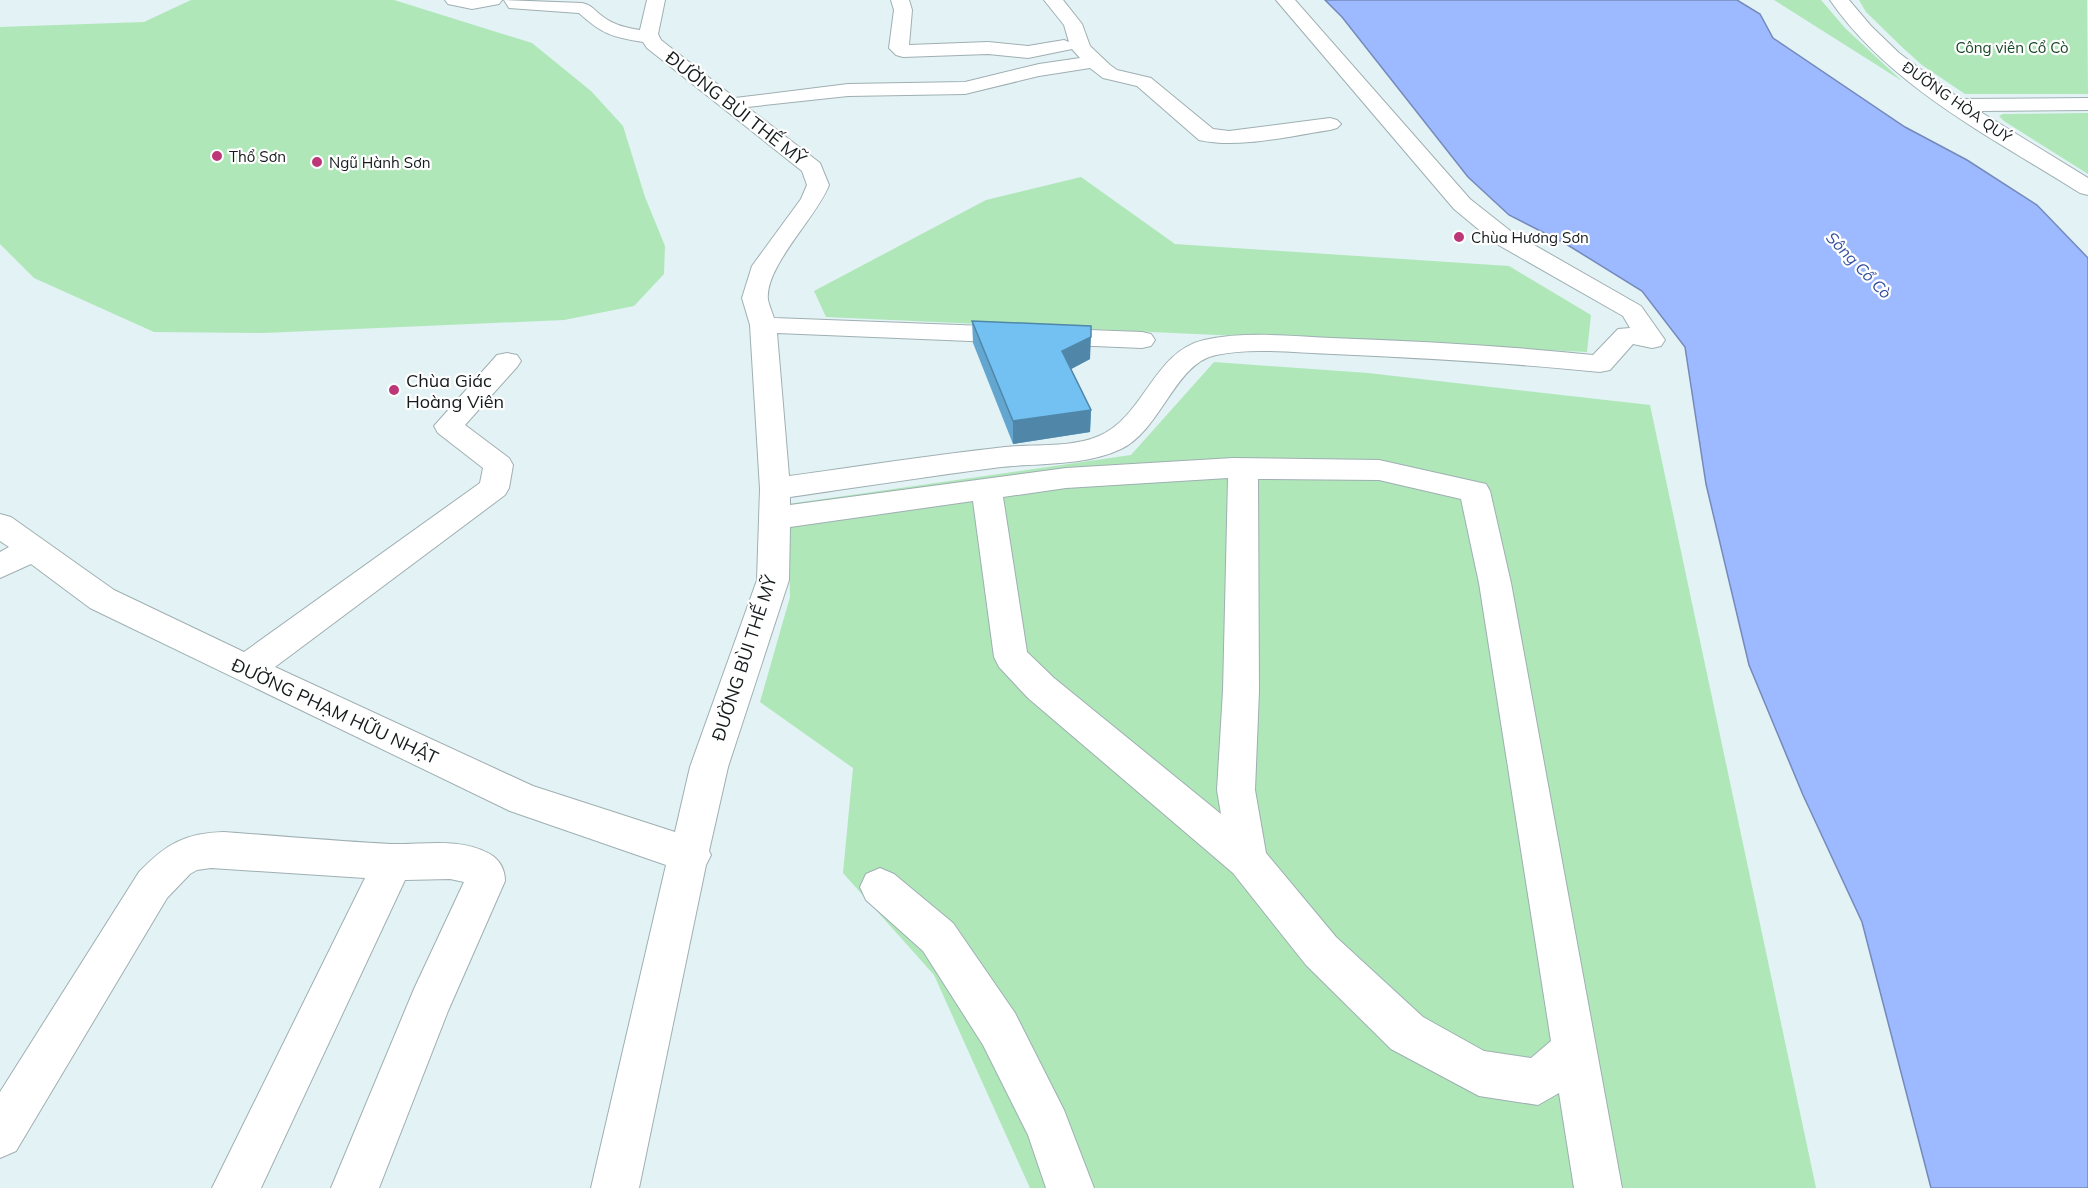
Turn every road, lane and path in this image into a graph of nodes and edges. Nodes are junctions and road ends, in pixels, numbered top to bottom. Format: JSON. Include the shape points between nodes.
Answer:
{"nodes":[{"id":1,"x":454,"y":0,"type":"edge"},
{"id":2,"x":493,"y":0,"type":"edge"},
{"id":3,"x":513,"y":0,"type":"edge"},
{"id":4,"x":656,"y":0,"type":"edge"},
{"id":5,"x":900,"y":0,"type":"edge"},
{"id":6,"x":1053,"y":0,"type":"edge"},
{"id":7,"x":1286,"y":0,"type":"edge"},
{"id":8,"x":1839,"y":0,"type":"edge"},
{"id":9,"x":650,"y":37,"type":"junction"},
{"id":10,"x":1078,"y":43,"type":"junction"},
{"id":11,"x":1095,"y":61,"type":"junction"},
{"id":12,"x":2088,"y":104,"type":"edge"},
{"id":13,"x":732,"y":105,"type":"junction"},
{"id":14,"x":1958,"y":105,"type":"junction"},
{"id":15,"x":1330,"y":124,"type":"dead end"},
{"id":16,"x":2088,"y":188,"type":"edge"},
{"id":17,"x":762,"y":325,"type":"junction"},
{"id":18,"x":1142,"y":340,"type":"dead end"},
{"id":19,"x":507,"y":361,"type":"dead end"},
{"id":20,"x":1243,"y":468,"type":"junction"},
{"id":21,"x":986,"y":489,"type":"junction"},
{"id":22,"x":774,"y":504,"type":"junction"},
{"id":23,"x":0,"y":525,"type":"edge"},
{"id":24,"x":33,"y":549,"type":"junction"},
{"id":25,"x":0,"y":566,"type":"edge"},
{"id":26,"x":246,"y":669,"type":"junction"},
{"id":27,"x":690,"y":855,"type":"junction"},
{"id":28,"x":1247,"y":860,"type":"junction"},
{"id":29,"x":393,"y":862,"type":"junction"},
{"id":30,"x":880,"y":887,"type":"dead end"},
{"id":31,"x":1574,"y":1050,"type":"junction"},
{"id":32,"x":0,"y":1135,"type":"edge"},
{"id":33,"x":236,"y":1188,"type":"edge"},
{"id":34,"x":355,"y":1188,"type":"edge"},
{"id":35,"x":615,"y":1188,"type":"edge"},
{"id":36,"x":1070,"y":1188,"type":"edge"},
{"id":37,"x":1598,"y":1188,"type":"edge"}],
"edges":[{"from":1,"to":2,"type":"street","via":[[472,4]]},
{"from":3,"to":9,"type":"street","via":[[519,5],[587,9],[596,22],[606,27]]},
{"from":4,"to":9,"type":"street","name":"ĐƯỜNG BÙI THẾ MỸ"},
{"from":5,"to":10,"type":"street","via":[[903,9],[899,48],[903,51],[988,48],[1028,52]]},
{"from":6,"to":10,"type":"street","via":[[1073,24]]},
{"from":7,"to":22,"type":"street","via":[[1462,204],[1504,238],[1632,311],[1652,340],[1628,335],[1600,364],[1457,350],[1231,345],[1203,348],[1181,366],[1132,428],[1111,443],[1003,457]]},
{"from":8,"to":14,"type":"street","name":"ĐƯỜNG HÒA QUÝ","via":[[1897,60]]},
{"from":9,"to":13,"type":"street","name":"ĐƯỜNG BÙI THẾ MỸ","via":[[671,59]]},
{"from":10,"to":11,"type":"street"},
{"from":11,"to":13,"type":"street","via":[[965,87],[848,90]]},
{"from":11,"to":15,"type":"street","via":[[1110,74],[1144,82],[1212,137]]},
{"from":12,"to":14,"type":"street"},
{"from":13,"to":17,"type":"street","name":"ĐƯỜNG BÙI THẾ MỸ","via":[[812,168],[818,185],[812,200],[764,266],[755,298]]},
{"from":14,"to":16,"type":"street","name":"ĐƯỜNG HÒA QUÝ"},
{"from":17,"to":18,"type":"street"},
{"from":17,"to":22,"type":"street","name":"ĐƯỜNG BÙI THẾ MỸ"},
{"from":19,"to":26,"type":"street","via":[[448,426],[498,465],[494,488]]},
{"from":20,"to":21,"type":"street","via":[[1066,478]]},
{"from":20,"to":28,"type":"street","via":[[1236,790]]},
{"from":20,"to":31,"type":"street","via":[[1379,470],[1475,490],[1495,583]]},
{"from":21,"to":22,"type":"street"},
{"from":21,"to":28,"type":"street","via":[[1011,657],[1041,688]]},
{"from":22,"to":27,"type":"street","name":"ĐƯỜNG BÙI THẾ MỸ","via":[[773,580],[710,767]]},
{"from":23,"to":24,"type":"street","name":"ĐƯỜNG PHẠM HỮU NHẬT"},
{"from":24,"to":25,"type":"street"},
{"from":24,"to":26,"type":"street","name":"ĐƯỜNG PHẠM HỮU NHẬT","via":[[102,599]]},
{"from":26,"to":27,"type":"street","name":"ĐƯỜNG PHẠM HỮU NHẬT","via":[[523,799]]},
{"from":27,"to":35,"type":"street","name":"ĐƯỜNG BÙI THẾ MỸ"},
{"from":28,"to":31,"type":"street","via":[[1322,951],[1407,1033],[1479,1073],[1538,1082]]},
{"from":29,"to":32,"type":"street","via":[[224,850],[198,850],[177,859],[153,885]]},
{"from":29,"to":33,"type":"street"},
{"from":29,"to":34,"type":"street","via":[[450,861],[476,867],[485,874],[485,881],[429,1004]]},
{"from":30,"to":36,"type":"street","via":[[938,937],[999,1029],[1048,1126]]},
{"from":31,"to":37,"type":"street"}]}
